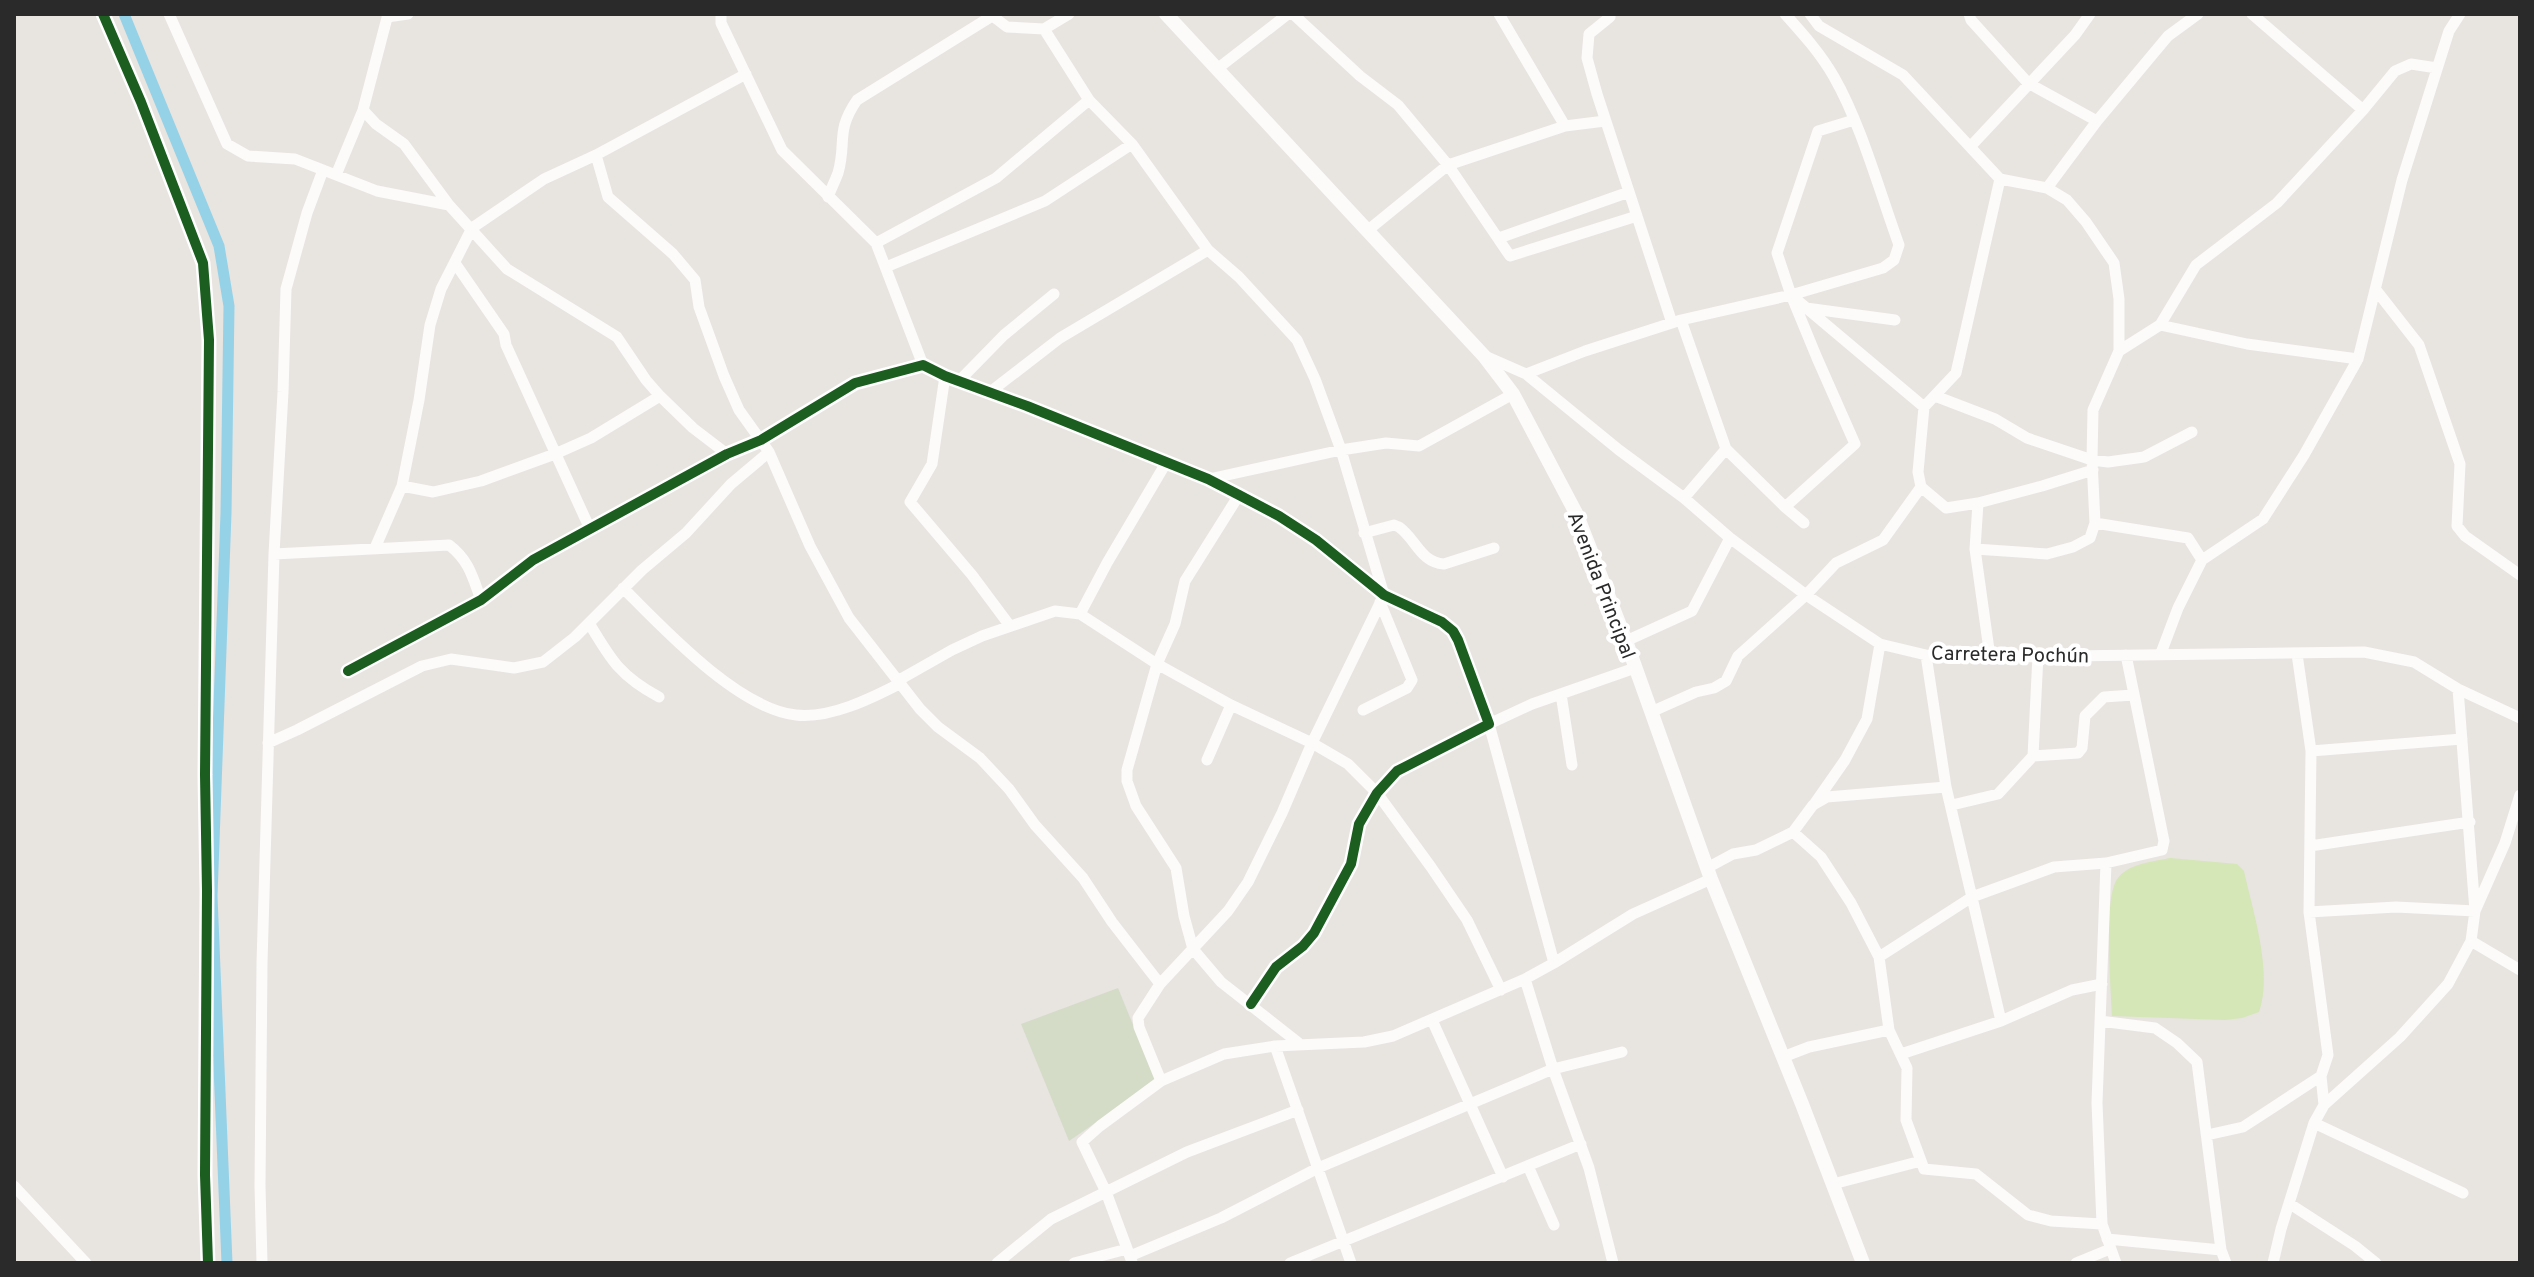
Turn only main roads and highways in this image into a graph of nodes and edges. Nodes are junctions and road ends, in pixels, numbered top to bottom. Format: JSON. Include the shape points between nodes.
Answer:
{"nodes":[{"id":1,"x":1166,"y":14,"type":"edge"},
{"id":2,"x":1863,"y":1263,"type":"edge"}],
"edges":[{"from":1,"to":2,"type":"main road","name":"Avenida Principal","via":[[1484,356],[1513,394],[1577,515],[1709,874]]}]}
